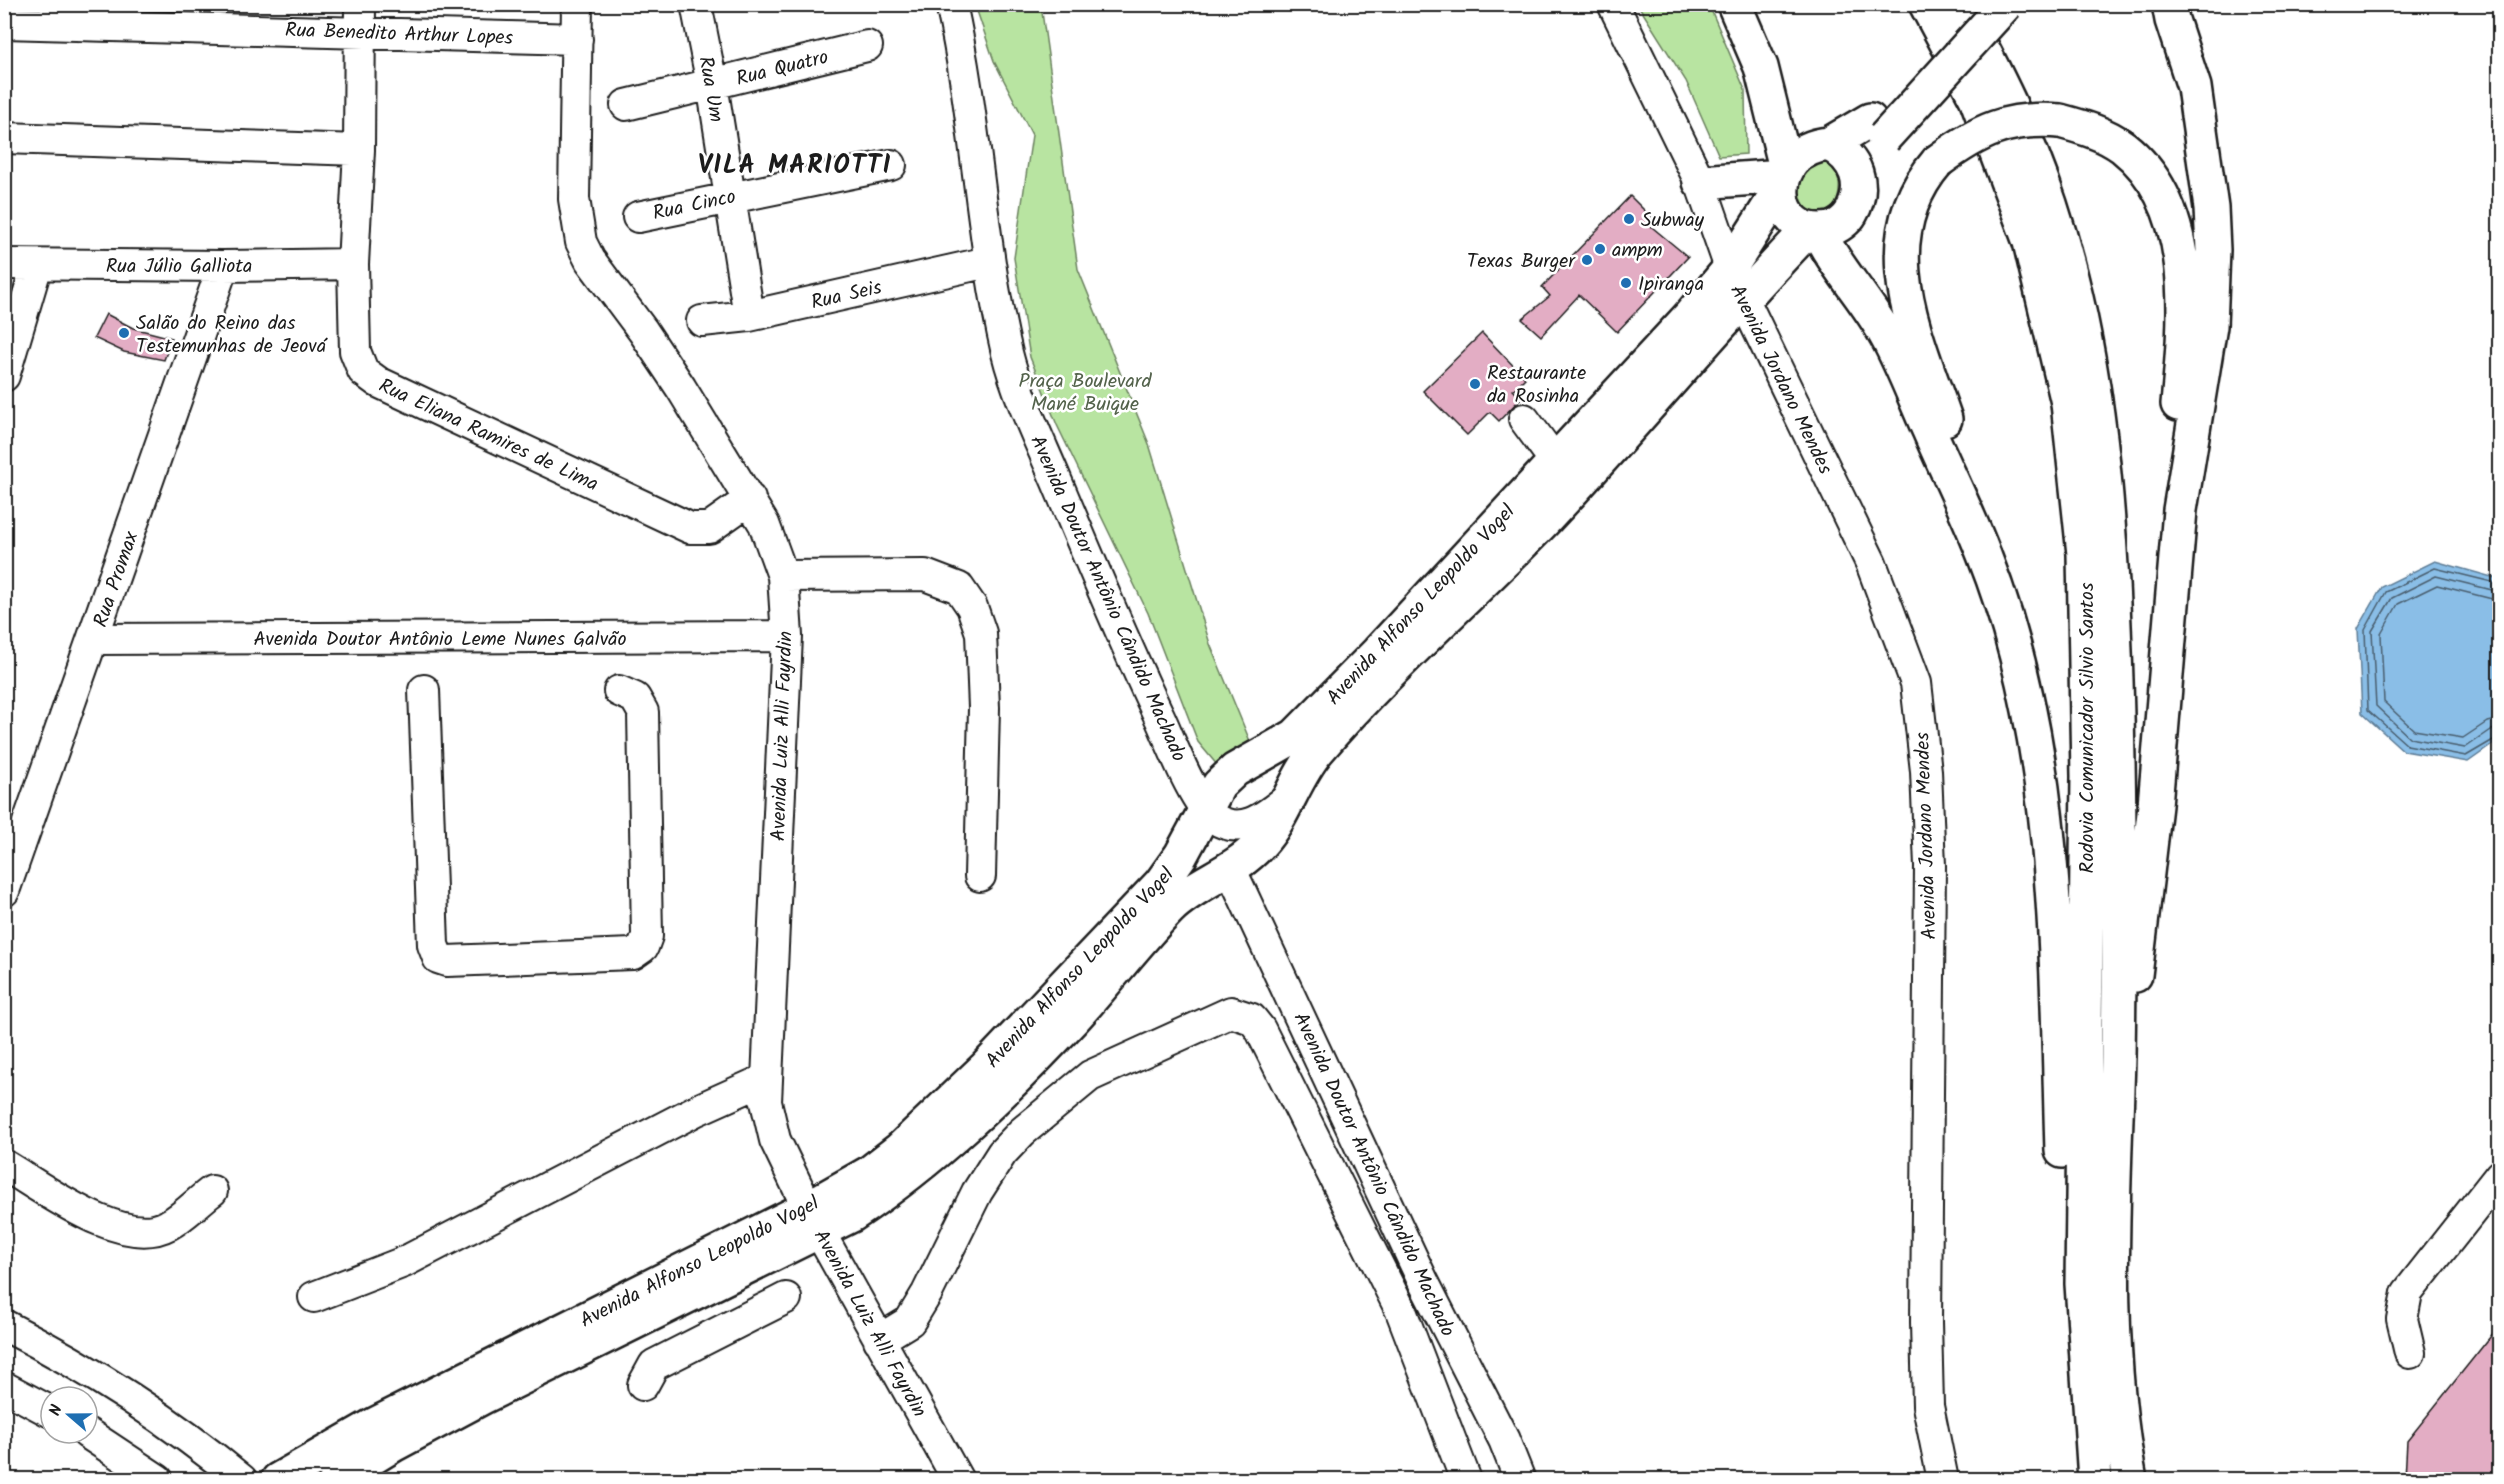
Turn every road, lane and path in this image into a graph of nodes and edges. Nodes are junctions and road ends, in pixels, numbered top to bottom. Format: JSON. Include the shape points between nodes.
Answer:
{"nodes":[{"id":1,"x":577,"y":4,"type":"edge"},
{"id":2,"x":696,"y":4,"type":"edge"},
{"id":3,"x":951,"y":4,"type":"edge"},
{"id":4,"x":1613,"y":4,"type":"edge"},
{"id":5,"x":1734,"y":4,"type":"edge"},
{"id":6,"x":1926,"y":4,"type":"edge"},
{"id":7,"x":1959,"y":4,"type":"edge"},
{"id":8,"x":1979,"y":4,"type":"edge"},
{"id":9,"x":2006,"y":4,"type":"edge"},
{"id":10,"x":2169,"y":4,"type":"edge"},
{"id":11,"x":360,"y":18,"type":"edge"},
{"id":12,"x":4,"y":23,"type":"edge"},
{"id":13,"x":577,"y":39,"type":"junction"},
{"id":14,"x":867,"y":46,"type":"dead end"},
{"id":15,"x":712,"y":84,"type":"junction"},
{"id":16,"x":626,"y":105,"type":"dead end"},
{"id":17,"x":1877,"y":129,"type":"junction"},
{"id":18,"x":4,"y":138,"type":"edge"},
{"id":19,"x":1829,"y":144,"type":"junction"},
{"id":20,"x":359,"y":150,"type":"junction"},
{"id":21,"x":891,"y":165,"type":"dead end"},
{"id":22,"x":1783,"y":177,"type":"junction"},
{"id":23,"x":1700,"y":182,"type":"junction"},
{"id":24,"x":1858,"y":182,"type":"junction"},
{"id":25,"x":729,"y":196,"type":"junction"},
{"id":26,"x":638,"y":217,"type":"dead end"},
{"id":27,"x":1813,"y":231,"type":"junction"},
{"id":28,"x":988,"y":261,"type":"junction"},
{"id":29,"x":4,"y":264,"type":"edge"},
{"id":30,"x":353,"y":264,"type":"junction"},
{"id":31,"x":37,"y":265,"type":"junction"},
{"id":32,"x":223,"y":266,"type":"junction"},
{"id":33,"x":1730,"y":268,"type":"junction"},
{"id":34,"x":1743,"y":298,"type":"junction"},
{"id":35,"x":749,"y":316,"type":"junction"},
{"id":36,"x":702,"y":321,"type":"dead end"},
{"id":37,"x":4,"y":376,"type":"edge"},
{"id":38,"x":1524,"y":419,"type":"dead end"},
{"id":39,"x":1555,"y":461,"type":"junction"},
{"id":40,"x":750,"y":499,"type":"junction"},
{"id":41,"x":2180,"y":510,"type":"junction"},
{"id":42,"x":1984,"y":555,"type":"junction"},
{"id":43,"x":783,"y":576,"type":"junction"},
{"id":44,"x":787,"y":636,"type":"junction"},
{"id":45,"x":94,"y":639,"type":"junction"},
{"id":46,"x":424,"y":690,"type":"dead end"},
{"id":47,"x":619,"y":691,"type":"dead end"},
{"id":48,"x":1290,"y":797,"type":"junction"},
{"id":49,"x":1205,"y":808,"type":"junction"},
{"id":50,"x":1230,"y":868,"type":"junction"},
{"id":51,"x":980,"y":876,"type":"dead end"},
{"id":52,"x":4,"y":891,"type":"edge"},
{"id":53,"x":2118,"y":1059,"type":"junction"},
{"id":54,"x":766,"y":1079,"type":"junction"},
{"id":55,"x":4,"y":1165,"type":"edge"},
{"id":56,"x":2499,"y":1175,"type":"edge"},
{"id":57,"x":212,"y":1191,"type":"dead end"},
{"id":58,"x":814,"y":1219,"type":"junction"},
{"id":59,"x":314,"y":1297,"type":"dead end"},
{"id":60,"x":786,"y":1298,"type":"dead end"},
{"id":61,"x":4,"y":1325,"type":"edge"},
{"id":62,"x":879,"y":1340,"type":"junction"},
{"id":63,"x":2410,"y":1353,"type":"dead end"},
{"id":64,"x":643,"y":1385,"type":"dead end"},
{"id":65,"x":4,"y":1387,"type":"edge"},
{"id":66,"x":39,"y":1406,"type":"edge"},
{"id":67,"x":99,"y":1441,"type":"edge"},
{"id":68,"x":158,"y":1479,"type":"edge"},
{"id":69,"x":242,"y":1479,"type":"edge"},
{"id":70,"x":278,"y":1479,"type":"edge"},
{"id":71,"x":336,"y":1479,"type":"edge"},
{"id":72,"x":958,"y":1479,"type":"edge"},
{"id":73,"x":1467,"y":1479,"type":"edge"},
{"id":74,"x":1520,"y":1479,"type":"edge"},
{"id":75,"x":1943,"y":1479,"type":"edge"},
{"id":76,"x":2094,"y":1479,"type":"edge"},
{"id":77,"x":2130,"y":1479,"type":"edge"}],
"edges":[{"from":1,"to":13,"type":"street","name":"Avenida Luiz Alli Fayrdin"},
{"from":2,"to":15,"type":"street","name":"Rua Um"},
{"from":3,"to":28,"type":"street","name":"Avenida Doutor Antônio Cândido Machado"},
{"from":4,"to":23,"type":"street","name":"Avenida Jordano Mendes"},
{"from":5,"to":22,"type":"main road","via":[[1761,67]]},
{"from":6,"to":76,"type":"main road","name":"Rodovia Comunicador Silvio Santos","via":[[1976,98],[2030,242],[2069,414],[2085,566],[2088,776],[2082,1284]]},
{"from":7,"to":53,"type":"main road","name":"Rodovia Comunicador Silvio Santos","via":[[1999,80],[2050,204],[2074,287],[2096,396],[2113,581],[2119,763]]},
{"from":8,"to":17,"type":"main road"},
{"from":9,"to":17,"type":"main road","bridge":true},
{"from":10,"to":41,"type":"main road","via":[[2194,87],[2213,250],[2210,326]]},
{"from":11,"to":12,"type":"street","name":"Rua Benedito Arthur Lopes"},
{"from":11,"to":13,"type":"street","name":"Rua Benedito Arthur Lopes"},
{"from":11,"to":20,"type":"street","name":"Rua Eliana Ramires de Lima"},
{"from":13,"to":40,"type":"street","name":"Avenida Luiz Alli Fayrdin","via":[[574,199],[581,242],[669,369]]},
{"from":14,"to":15,"type":"street","name":"Rua Quatro"},
{"from":15,"to":16,"type":"street","name":"Rua Quatro"},
{"from":15,"to":25,"type":"street","name":"Rua Um"},
{"from":17,"to":19,"type":"main road"},
{"from":17,"to":24,"type":"main road"},
{"from":18,"to":20,"type":"street"},
{"from":19,"to":22,"type":"main road","via":[[1804,150]]},
{"from":19,"to":24,"type":"main road","via":[[1850,159]]},
{"from":20,"to":30,"type":"street","name":"Rua Eliana Ramires de Lima"},
{"from":21,"to":25,"type":"street","name":"Rua Cinco"},
{"from":22,"to":23,"type":"main road"},
{"from":22,"to":27,"type":"main road","via":[[1784,206],[1794,220]]},
{"from":22,"to":33,"type":"main road","name":"Avenida Alfonso Leopoldo Vogel"},
{"from":23,"to":33,"type":"street","name":"Avenida Jordano Mendes"},
{"from":24,"to":27,"type":"main road","via":[[1858,200],[1850,216],[1836,227]]},
{"from":25,"to":26,"type":"street","name":"Rua Cinco"},
{"from":25,"to":35,"type":"street","name":"Rua Um"},
{"from":27,"to":34,"type":"main road","name":"Avenida Alfonso Leopoldo Vogel"},
{"from":27,"to":42,"type":"main road","via":[[1859,291],[1887,337]]},
{"from":28,"to":35,"type":"street","name":"Rua Seis"},
{"from":28,"to":49,"type":"street","name":"Avenida Doutor Antônio Cândido Machado","via":[[1008,356],[1025,408],[1125,647]]},
{"from":29,"to":31,"type":"street","name":"Rua Júlio Galliota"},
{"from":30,"to":32,"type":"street","name":"Rua Júlio Galliota"},
{"from":30,"to":40,"type":"street","name":"Rua Eliana Ramires de Lima","via":[[355,351],[363,371],[378,382],[690,528],[709,528]]},
{"from":31,"to":32,"type":"street","name":"Rua Júlio Galliota"},
{"from":31,"to":37,"type":"street"},
{"from":32,"to":45,"type":"street","name":"Rua Promax"},
{"from":33,"to":34,"type":"street","name":"Avenida Jordano Mendes"},
{"from":33,"to":39,"type":"main road","name":"Avenida Alfonso Leopoldo Vogel"},
{"from":34,"to":48,"type":"main road","name":"Avenida Alfonso Leopoldo Vogel","via":[[1546,518],[1397,665],[1315,753]]},
{"from":34,"to":75,"type":"street","name":"Avenida Jordano Mendes","via":[[1870,563],[1916,683],[1926,771],[1930,866],[1928,1406]]},
{"from":35,"to":36,"type":"street","name":"Rua Seis"},
{"from":38,"to":39,"type":"street"},
{"from":39,"to":49,"type":"main road","name":"Avenida Alfonso Leopoldo Vogel","via":[[1378,652],[1294,736],[1234,770]]},
{"from":40,"to":43,"type":"street","name":"Avenida Luiz Alli Fayrdin","via":[[764,524]]},
{"from":41,"to":42,"type":"main road","bridge":true,"via":[[2173,483],[2183,318],[2181,256],[2175,226],[2161,192],[2142,165],[2098,132],[2031,118],[2001,124],[1966,141],[1938,161],[1924,178],[1903,234],[1901,262],[1906,301],[1973,500]]},
{"from":41,"to":53,"type":"main road","via":[[2142,923]]},
{"from":42,"to":76,"type":"main road","via":[[2009,624],[2031,714],[2050,838],[2066,1276],[2072,1356]]},
{"from":43,"to":44,"type":"street","name":"Avenida Luiz Alli Fayrdin"},
{"from":43,"to":51,"type":"street","via":[[925,575],[959,588],[972,607],[981,633],[984,708]]},
{"from":44,"to":45,"type":"street","name":"Avenida Doutor Antônio Leme Nunes Galvão"},
{"from":44,"to":54,"type":"street","name":"Avenida Luiz Alli Fayrdin"},
{"from":45,"to":52,"type":"street","name":"Rua Promax"},
{"from":46,"to":47,"type":"street","via":[[433,945],[438,958],[447,962],[633,954],[643,947],[647,936],[643,712],[635,698]]},
{"from":48,"to":49,"type":"street","name":"Avenida Doutor Antônio Cândido Machado","via":[[1260,821],[1249,824],[1230,825]]},
{"from":48,"to":50,"type":"main road","name":"Avenida Alfonso Leopoldo Vogel","via":[[1260,844]]},
{"from":49,"to":58,"type":"main road","name":"Avenida Alfonso Leopoldo Vogel","via":[[1181,855],[1161,883],[984,1069],[900,1149]]},
{"from":50,"to":58,"type":"main road","name":"Avenida Alfonso Leopoldo Vogel","via":[[1195,887],[1171,907],[1073,1019],[953,1140],[903,1182],[852,1215]]},
{"from":50,"to":74,"type":"street","name":"Avenida Doutor Antônio Cândido Machado"},
{"from":53,"to":77,"type":"main road","name":"Rodovia Comunicador Silvio Santos","via":[[2112,1186],[2112,1318],[2121,1432]]},
{"from":54,"to":58,"type":"street","name":"Avenida Luiz Alli Fayrdin","via":[[774,1140]]},
{"from":54,"to":59,"type":"street","via":[[686,1116],[404,1262]]},
{"from":55,"to":57,"type":"street","via":[[61,1201],[131,1230],[168,1226]]},
{"from":56,"to":63,"type":"street","via":[[2407,1293],[2402,1319]]},
{"from":58,"to":62,"type":"street","name":"Avenida Luiz Alli Fayrdin"},
{"from":58,"to":70,"type":"main road","name":"Avenida Alfonso Leopoldo Vogel","via":[[374,1425]]},
{"from":58,"to":71,"type":"main road","name":"Avenida Alfonso Leopoldo Vogel"},
{"from":60,"to":64,"type":"street","via":[[654,1365]]},
{"from":61,"to":69,"type":"street","via":[[126,1396],[203,1447]]},
{"from":62,"to":72,"type":"street","name":"Avenida Luiz Alli Fayrdin"},
{"from":62,"to":73,"type":"street","via":[[910,1322],[976,1192],[1002,1153],[1022,1132],[1090,1076],[1232,1012],[1252,1019],[1260,1029],[1344,1192],[1401,1311]]},
{"from":65,"to":66,"type":"street"},
{"from":67,"to":68,"type":"street"}]}
